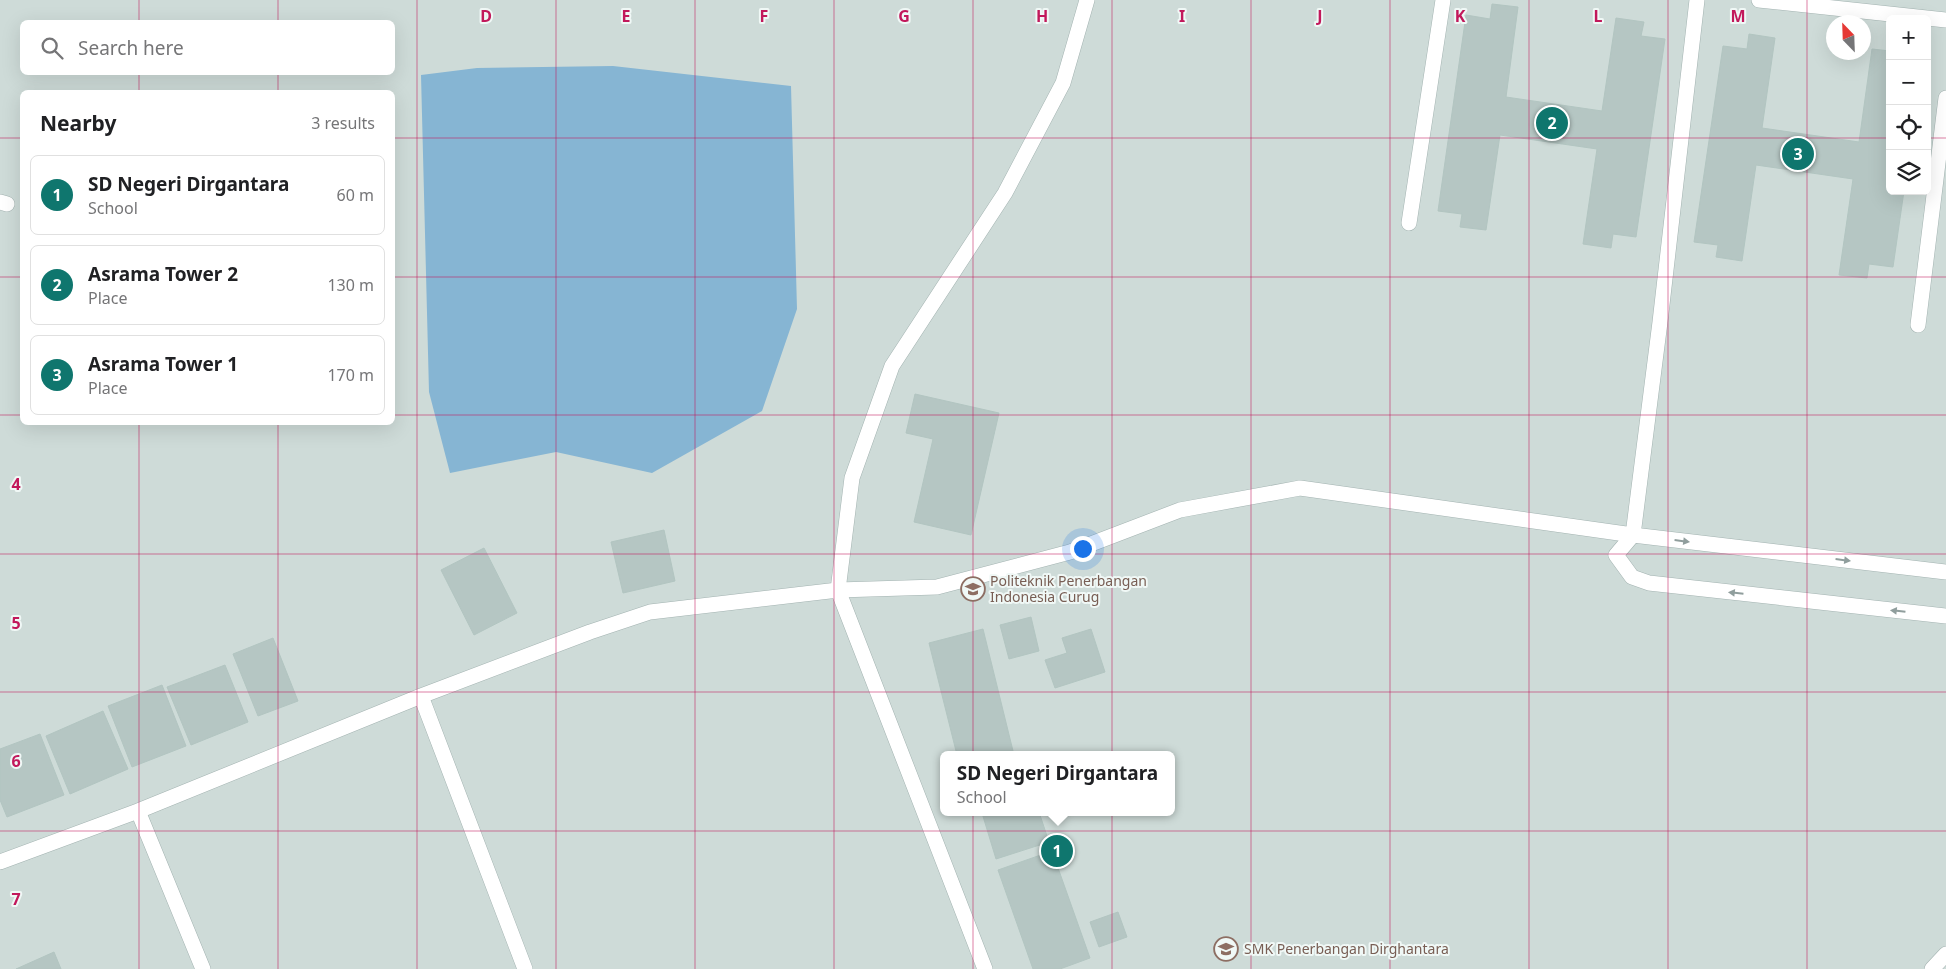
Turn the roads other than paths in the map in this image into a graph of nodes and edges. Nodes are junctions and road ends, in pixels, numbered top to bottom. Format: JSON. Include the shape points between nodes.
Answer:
{"nodes":[{"id":1,"x":1087,"y":0,"type":"edge"},
{"id":2,"x":1443,"y":0,"type":"edge"},
{"id":3,"x":1698,"y":0,"type":"edge"},
{"id":4,"x":1759,"y":0,"type":"edge"},
{"id":5,"x":1946,"y":20,"type":"edge"},
{"id":6,"x":1946,"y":98,"type":"edge"},
{"id":7,"x":1409,"y":223,"type":"dead end"},
{"id":8,"x":1918,"y":325,"type":"dead end"},
{"id":9,"x":1634,"y":535,"type":"junction"},
{"id":10,"x":1946,"y":572,"type":"edge"},
{"id":11,"x":838,"y":590,"type":"junction"},
{"id":12,"x":1946,"y":616,"type":"edge"},
{"id":13,"x":422,"y":696,"type":"junction"},
{"id":14,"x":138,"y":811,"type":"junction"},
{"id":15,"x":0,"y":862,"type":"edge"},
{"id":16,"x":1946,"y":954,"type":"edge"},
{"id":17,"x":203,"y":969,"type":"edge"},
{"id":18,"x":525,"y":969,"type":"edge"},
{"id":19,"x":986,"y":969,"type":"edge"},
{"id":20,"x":1932,"y":969,"type":"edge"}],
"edges":[{"from":1,"to":11,"type":"street","via":[[1063,83],[1005,193],[892,366],[852,478]]},
{"from":2,"to":7,"type":"street"},
{"from":3,"to":9,"type":"street"},
{"from":4,"to":5,"type":"street"},
{"from":6,"to":8,"type":"street"},
{"from":9,"to":10,"type":"street","one_way":true},
{"from":9,"to":11,"type":"street","via":[[1300,488],[1180,510],[1070,552],[937,586]]},
{"from":12,"to":9,"type":"street","one_way":true,"via":[[1649,584],[1632,577],[1616,556]]},
{"from":11,"to":13,"type":"street","via":[[650,612]]},
{"from":11,"to":19,"type":"street"},
{"from":13,"to":14,"type":"street"},
{"from":13,"to":18,"type":"street"},
{"from":14,"to":15,"type":"street"},
{"from":14,"to":17,"type":"street"},
{"from":16,"to":20,"type":"street"}]}
